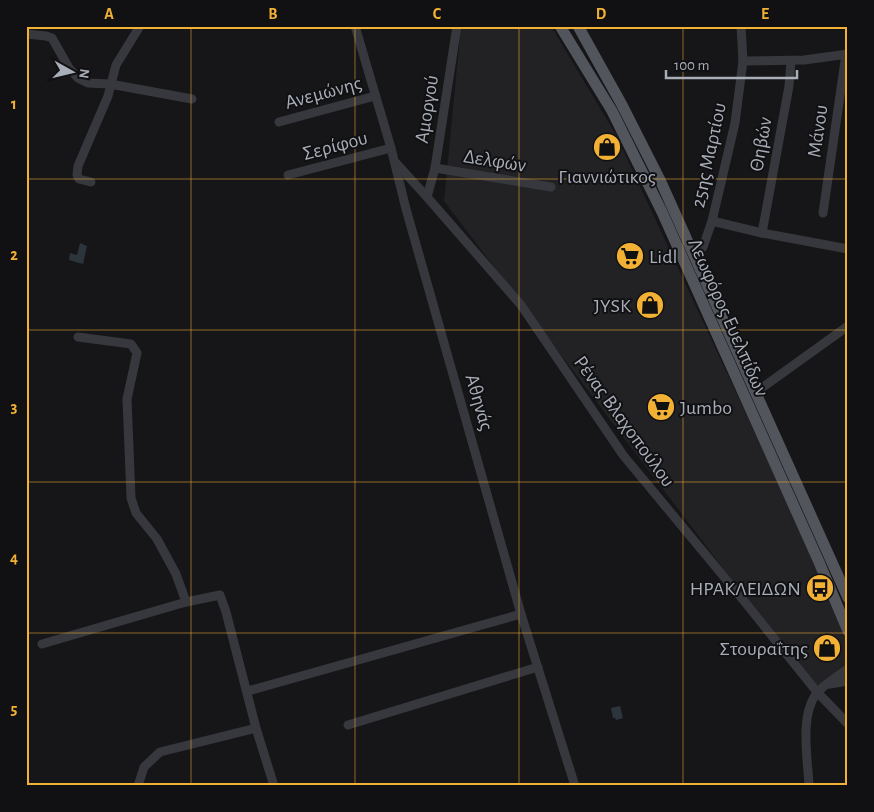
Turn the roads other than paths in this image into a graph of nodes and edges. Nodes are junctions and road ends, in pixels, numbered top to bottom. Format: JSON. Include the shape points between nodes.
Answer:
{"nodes":[{"id":1,"x":140,"y":26,"type":"edge"},
{"id":2,"x":355,"y":26,"type":"edge"},
{"id":3,"x":457,"y":26,"type":"edge"},
{"id":4,"x":560,"y":26,"type":"edge"},
{"id":5,"x":578,"y":26,"type":"edge"},
{"id":6,"x":741,"y":26,"type":"edge"},
{"id":7,"x":26,"y":34,"type":"edge"},
{"id":8,"x":847,"y":54,"type":"edge"},
{"id":9,"x":743,"y":60,"type":"junction"},
{"id":10,"x":791,"y":61,"type":"junction"},
{"id":11,"x":110,"y":84,"type":"junction"},
{"id":12,"x":376,"y":96,"type":"junction"},
{"id":13,"x":192,"y":99,"type":"dead end"},
{"id":14,"x":279,"y":122,"type":"dead end"},
{"id":15,"x":391,"y":148,"type":"junction"},
{"id":16,"x":394,"y":161,"type":"junction"},
{"id":17,"x":434,"y":168,"type":"junction"},
{"id":18,"x":288,"y":175,"type":"dead end"},
{"id":19,"x":91,"y":182,"type":"dead end"},
{"id":20,"x":551,"y":187,"type":"dead end"},
{"id":21,"x":427,"y":197,"type":"junction"},
{"id":22,"x":823,"y":213,"type":"dead end"},
{"id":23,"x":712,"y":221,"type":"junction"},
{"id":24,"x":762,"y":233,"type":"junction"},
{"id":25,"x":848,"y":249,"type":"edge"},
{"id":26,"x":693,"y":255,"type":"junction"},
{"id":27,"x":848,"y":326,"type":"edge"},
{"id":28,"x":78,"y":337,"type":"dead end"},
{"id":29,"x":756,"y":392,"type":"junction"},
{"id":30,"x":848,"y":598,"type":"edge"},
{"id":31,"x":186,"y":602,"type":"junction"},
{"id":32,"x":521,"y":614,"type":"junction"},
{"id":33,"x":848,"y":631,"type":"edge"},
{"id":34,"x":42,"y":644,"type":"dead end"},
{"id":35,"x":538,"y":667,"type":"junction"},
{"id":36,"x":848,"y":669,"type":"edge"},
{"id":37,"x":848,"y":681,"type":"edge"},
{"id":38,"x":828,"y":684,"type":"junction"},
{"id":39,"x":248,"y":692,"type":"junction"},
{"id":40,"x":817,"y":692,"type":"junction"},
{"id":41,"x":848,"y":724,"type":"edge"},
{"id":42,"x":348,"y":725,"type":"dead end"},
{"id":43,"x":256,"y":728,"type":"junction"},
{"id":44,"x":138,"y":786,"type":"edge"},
{"id":45,"x":274,"y":786,"type":"edge"},
{"id":46,"x":576,"y":786,"type":"edge"},
{"id":47,"x":809,"y":786,"type":"edge"}],
"edges":[{"from":1,"to":11,"type":"street","via":[[116,66]]},
{"from":2,"to":12,"type":"street","name":"Αθηνάς"},
{"from":3,"to":17,"type":"street","name":"Αμοργού"},
{"from":4,"to":33,"type":"main road","name":"Λεωφόρος Ευελπίδων","via":[[612,111],[662,212]]},
{"from":5,"to":26,"type":"main road","name":"Λεωφόρος Ευελπίδων","via":[[637,132]]},
{"from":6,"to":9,"type":"street","name":"25ης Μαρτίου"},
{"from":7,"to":11,"type":"street","via":[[52,38],[78,78],[88,83]]},
{"from":8,"to":10,"type":"street"},
{"from":8,"to":22,"type":"street","name":"Μάνου"},
{"from":9,"to":10,"type":"street"},
{"from":9,"to":23,"type":"street","name":"25ης Μαρτίου","via":[[736,123]]},
{"from":10,"to":24,"type":"street","name":"Θηβών"},
{"from":11,"to":13,"type":"street"},
{"from":11,"to":19,"type":"street","via":[[78,166],[79,179]]},
{"from":12,"to":14,"type":"street","name":"Ανεμώνης"},
{"from":12,"to":15,"type":"street","name":"Αθηνάς"},
{"from":15,"to":16,"type":"street","name":"Αθηνάς"},
{"from":15,"to":18,"type":"street","name":"Σερίφου"},
{"from":16,"to":21,"type":"street","name":"Ρένας Βλαχοπούλου"},
{"from":16,"to":32,"type":"street","name":"Αθηνάς"},
{"from":17,"to":20,"type":"street","name":"Δελφών"},
{"from":17,"to":21,"type":"street","name":"Αμοργού"},
{"from":21,"to":40,"type":"street","name":"Ρένας Βλαχοπούλου","via":[[521,305],[623,455]]},
{"from":23,"to":24,"type":"street"},
{"from":23,"to":26,"type":"street","name":"25ης Μαρτίου","via":[[703,247]]},
{"from":24,"to":25,"type":"street"},
{"from":26,"to":29,"type":"main road","name":"Λεωφόρος Ευελπίδων"},
{"from":27,"to":29,"type":"street"},
{"from":28,"to":31,"type":"street","via":[[131,344],[137,353],[127,399],[131,498],[136,513],[157,540],[176,574]]},
{"from":29,"to":30,"type":"main road","name":"Λεωφόρος Ευελπίδων"},
{"from":31,"to":34,"type":"street"},
{"from":31,"to":39,"type":"street","via":[[220,595]]},
{"from":32,"to":35,"type":"street","name":"Αθηνάς"},
{"from":32,"to":39,"type":"street"},
{"from":35,"to":42,"type":"street"},
{"from":35,"to":46,"type":"street","name":"Αθηνάς"},
{"from":36,"to":38,"type":"street"},
{"from":37,"to":38,"type":"street"},
{"from":38,"to":40,"type":"street"},
{"from":39,"to":43,"type":"street"},
{"from":40,"to":41,"type":"street","name":"Ρένας Βλαχοπούλου"},
{"from":40,"to":47,"type":"street","via":[[806,723]]},
{"from":43,"to":44,"type":"street","via":[[160,752],[144,767]]},
{"from":43,"to":45,"type":"street"}]}
